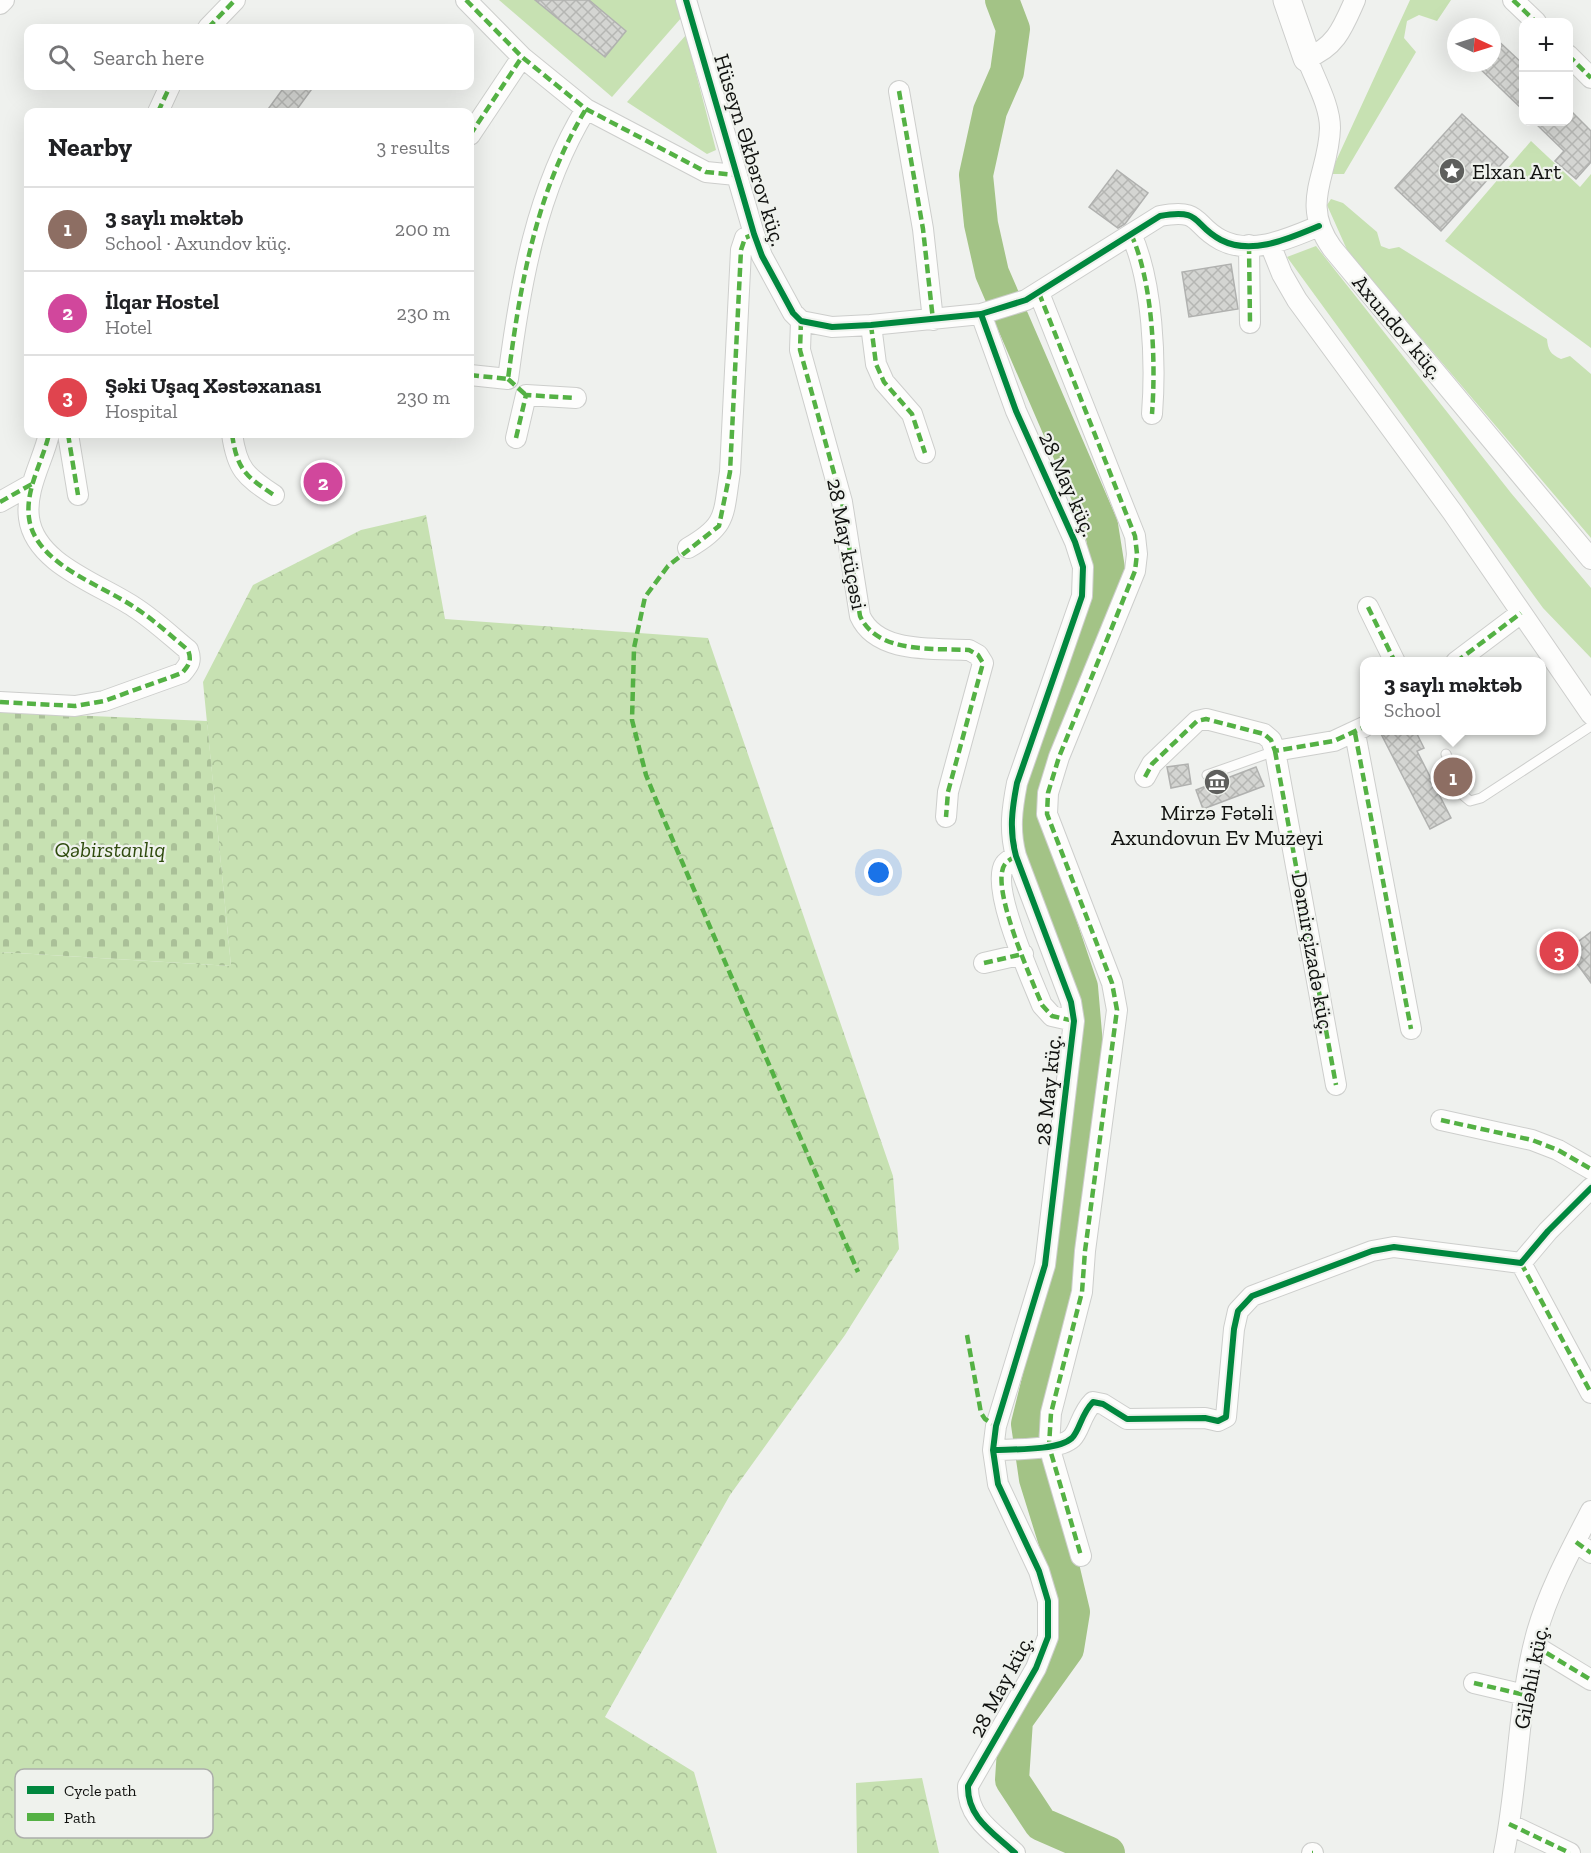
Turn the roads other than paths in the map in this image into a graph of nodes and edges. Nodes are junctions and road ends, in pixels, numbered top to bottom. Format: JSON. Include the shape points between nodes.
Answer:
{"nodes":[{"id":1,"x":4,"y":0,"type":"edge"},
{"id":2,"x":235,"y":0,"type":"edge"},
{"id":3,"x":466,"y":0,"type":"edge"},
{"id":4,"x":686,"y":0,"type":"edge"},
{"id":5,"x":1287,"y":0,"type":"edge"},
{"id":6,"x":1354,"y":0,"type":"edge"},
{"id":7,"x":1513,"y":0,"type":"edge"},
{"id":8,"x":0,"y":4,"type":"edge"},
{"id":9,"x":1532,"y":18,"type":"edge"},
{"id":10,"x":212,"y":24,"type":"edge"},
{"id":11,"x":522,"y":57,"type":"junction"},
{"id":12,"x":1307,"y":58,"type":"junction"},
{"id":13,"x":1573,"y":59,"type":"edge"},
{"id":14,"x":1591,"y":78,"type":"edge"},
{"id":15,"x":168,"y":90,"type":"edge"},
{"id":16,"x":899,"y":91,"type":"dead end"},
{"id":17,"x":160,"y":108,"type":"edge"},
{"id":18,"x":586,"y":109,"type":"junction"},
{"id":19,"x":474,"y":129,"type":"edge"},
{"id":20,"x":736,"y":175,"type":"junction"},
{"id":21,"x":1319,"y":226,"type":"junction"},
{"id":22,"x":754,"y":234,"type":"junction"},
{"id":23,"x":1131,"y":234,"type":"junction"},
{"id":24,"x":1270,"y":244,"type":"junction"},
{"id":25,"x":1249,"y":245,"type":"junction"},
{"id":26,"x":1033,"y":296,"type":"junction"},
{"id":27,"x":988,"y":313,"type":"junction"},
{"id":28,"x":933,"y":320,"type":"junction"},
{"id":29,"x":801,"y":321,"type":"junction"},
{"id":30,"x":1250,"y":323,"type":"dead end"},
{"id":31,"x":871,"y":325,"type":"junction"},
{"id":32,"x":474,"y":375,"type":"edge"},
{"id":33,"x":508,"y":379,"type":"junction"},
{"id":34,"x":526,"y":395,"type":"junction"},
{"id":35,"x":576,"y":398,"type":"dead end"},
{"id":36,"x":1152,"y":414,"type":"dead end"},
{"id":37,"x":48,"y":438,"type":"edge"},
{"id":38,"x":69,"y":438,"type":"edge"},
{"id":39,"x":233,"y":438,"type":"edge"},
{"id":40,"x":516,"y":438,"type":"dead end"},
{"id":41,"x":925,"y":453,"type":"dead end"},
{"id":42,"x":32,"y":484,"type":"junction"},
{"id":43,"x":78,"y":495,"type":"dead end"},
{"id":44,"x":274,"y":495,"type":"dead end"},
{"id":45,"x":0,"y":502,"type":"edge"},
{"id":46,"x":688,"y":548,"type":"dead end"},
{"id":47,"x":1591,"y":559,"type":"edge"},
{"id":48,"x":1368,"y":607,"type":"dead end"},
{"id":49,"x":1521,"y":613,"type":"junction"},
{"id":50,"x":1393,"y":657,"type":"edge"},
{"id":51,"x":1463,"y":657,"type":"edge"},
{"id":52,"x":0,"y":702,"type":"edge"},
{"id":53,"x":1591,"y":714,"type":"edge"},
{"id":54,"x":1591,"y":726,"type":"edge"},
{"id":55,"x":1360,"y":730,"type":"edge"},
{"id":56,"x":1361,"y":735,"type":"edge"},
{"id":57,"x":1275,"y":751,"type":"junction"},
{"id":58,"x":1446,"y":754,"type":"dead end"},
{"id":59,"x":1207,"y":775,"type":"dead end"},
{"id":60,"x":1145,"y":777,"type":"dead end"},
{"id":61,"x":946,"y":817,"type":"dead end"},
{"id":62,"x":1016,"y":856,"type":"junction"},
{"id":63,"x":1023,"y":954,"type":"junction"},
{"id":64,"x":984,"y":963,"type":"dead end"},
{"id":65,"x":1074,"y":1021,"type":"junction"},
{"id":66,"x":1411,"y":1029,"type":"dead end"},
{"id":67,"x":1336,"y":1085,"type":"dead end"},
{"id":68,"x":1441,"y":1120,"type":"dead end"},
{"id":69,"x":1591,"y":1169,"type":"edge"},
{"id":70,"x":1591,"y":1188,"type":"edge"},
{"id":71,"x":1521,"y":1263,"type":"junction"},
{"id":72,"x":1591,"y":1393,"type":"edge"},
{"id":73,"x":1045,"y":1447,"type":"junction"},
{"id":74,"x":1002,"y":1450,"type":"junction"},
{"id":75,"x":1591,"y":1511,"type":"edge"},
{"id":76,"x":1583,"y":1547,"type":"edge"},
{"id":77,"x":1082,"y":1556,"type":"dead end"},
{"id":78,"x":1535,"y":1646,"type":"junction"},
{"id":79,"x":1591,"y":1680,"type":"edge"},
{"id":80,"x":1474,"y":1683,"type":"dead end"},
{"id":81,"x":1525,"y":1695,"type":"junction"},
{"id":82,"x":1509,"y":1824,"type":"junction"},
{"id":83,"x":1016,"y":1853,"type":"edge"},
{"id":84,"x":1504,"y":1853,"type":"edge"},
{"id":85,"x":1570,"y":1853,"type":"edge"}],
"edges":[{"from":1,"to":8,"type":"street"},
{"from":2,"to":10,"type":"street"},
{"from":3,"to":11,"type":"street"},
{"from":4,"to":20,"type":"street","name":"Hüseyn Əkbərov küç."},
{"from":5,"to":12,"type":"street"},
{"from":6,"to":12,"type":"street","via":[[1335,40],[1319,54]]},
{"from":7,"to":9,"type":"street"},
{"from":11,"to":18,"type":"street"},
{"from":11,"to":19,"type":"street"},
{"from":12,"to":21,"type":"street","name":"Axundov küç.","via":[[1330,126],[1315,206]]},
{"from":13,"to":14,"type":"street"},
{"from":15,"to":17,"type":"street"},
{"from":16,"to":28,"type":"street","via":[[923,229]]},
{"from":18,"to":20,"type":"street","via":[[706,172]]},
{"from":18,"to":33,"type":"street","via":[[567,140],[537,221],[523,273]]},
{"from":20,"to":22,"type":"street","name":"Hüseyn Əkbərov küç."},
{"from":21,"to":24,"type":"street"},
{"from":21,"to":47,"type":"street","name":"Axundov küç.","via":[[1332,248]]},
{"from":22,"to":29,"type":"street","name":"Hüseyn Əkbərov küç.","via":[[762,256]]},
{"from":22,"to":46,"type":"street","via":[[745,238],[741,250],[725,505],[719,526]]},
{"from":23,"to":25,"type":"street","via":[[1160,216],[1188,214],[1199,219],[1220,240]]},
{"from":23,"to":26,"type":"street"},
{"from":23,"to":36,"type":"street","via":[[1141,260],[1155,356]]},
{"from":24,"to":25,"type":"street"},
{"from":24,"to":49,"type":"street","via":[[1297,300]]},
{"from":25,"to":30,"type":"street"},
{"from":26,"to":27,"type":"street"},
{"from":26,"to":73,"type":"street","via":[[1135,536],[1137,554],[1136,571],[1059,757],[1048,793],[1047,814],[1054,839],[1112,983],[1117,1010],[1082,1292]]},
{"from":27,"to":28,"type":"street"},
{"from":27,"to":62,"type":"street","name":"28 May küç.","via":[[1016,411],[1076,542],[1083,567],[1082,596],[1017,783],[1011,813]]},
{"from":28,"to":31,"type":"street"},
{"from":29,"to":31,"type":"street","via":[[832,327]]},
{"from":29,"to":61,"type":"street","name":"28 May küçəsi","via":[[800,350],[842,502],[865,627],[882,639],[908,647],[969,650],[978,654],[982,663],[948,792]]},
{"from":31,"to":41,"type":"street","via":[[876,364],[884,382],[912,414]]},
{"from":32,"to":33,"type":"street"},
{"from":33,"to":34,"type":"street"},
{"from":34,"to":35,"type":"street"},
{"from":34,"to":40,"type":"street"},
{"from":37,"to":42,"type":"street"},
{"from":38,"to":43,"type":"street"},
{"from":39,"to":44,"type":"street","via":[[236,458],[248,478]]},
{"from":42,"to":45,"type":"street"},
{"from":42,"to":52,"type":"street","via":[[29,518],[38,544],[51,557],[135,607],[188,650],[189,665],[182,673],[104,701],[75,706]]},
{"from":48,"to":50,"type":"street"},
{"from":49,"to":51,"type":"street"},
{"from":49,"to":53,"type":"street"},
{"from":54,"to":58,"type":"lane","via":[[1481,798],[1470,801],[1464,796]]},
{"from":55,"to":57,"type":"street","via":[[1334,741]]},
{"from":56,"to":66,"type":"street"},
{"from":57,"to":59,"type":"lane"},
{"from":57,"to":60,"type":"street","via":[[1264,734],[1206,719],[1191,726],[1152,764]]},
{"from":57,"to":67,"type":"street","name":"Dəmirçizadə küç."},
{"from":62,"to":63,"type":"street","via":[[1005,864],[1001,877],[1003,901]]},
{"from":62,"to":65,"type":"street","name":"28 May küç.","via":[[1071,1002]]},
{"from":63,"to":64,"type":"street"},
{"from":63,"to":65,"type":"street","via":[[1042,1005],[1052,1016]]},
{"from":65,"to":74,"type":"street","name":"28 May küç.","via":[[1045,1265],[996,1426]]},
{"from":68,"to":69,"type":"street","via":[[1532,1140]]},
{"from":70,"to":71,"type":"street"},
{"from":71,"to":72,"type":"street"},
{"from":71,"to":73,"type":"street","via":[[1394,1247],[1372,1251],[1252,1296],[1238,1311],[1234,1329],[1226,1417],[1218,1421],[1127,1419],[1093,1402],[1083,1411],[1073,1437]]},
{"from":73,"to":74,"type":"street"},
{"from":73,"to":77,"type":"street"},
{"from":74,"to":83,"type":"street","name":"28 May küç.","via":[[998,1484],[1039,1570],[1048,1601],[1048,1637],[1036,1668],[968,1786],[967,1803]]},
{"from":75,"to":76,"type":"street","name":"Giləhli küç."},
{"from":76,"to":78,"type":"street","name":"Giləhli küç.","via":[[1548,1602]]},
{"from":78,"to":79,"type":"street"},
{"from":78,"to":81,"type":"street","name":"Giləhli küç."},
{"from":80,"to":81,"type":"street"},
{"from":81,"to":82,"type":"street","name":"Giləhli küç."},
{"from":82,"to":84,"type":"street","name":"Giləhli küç."},
{"from":82,"to":85,"type":"street"}]}
